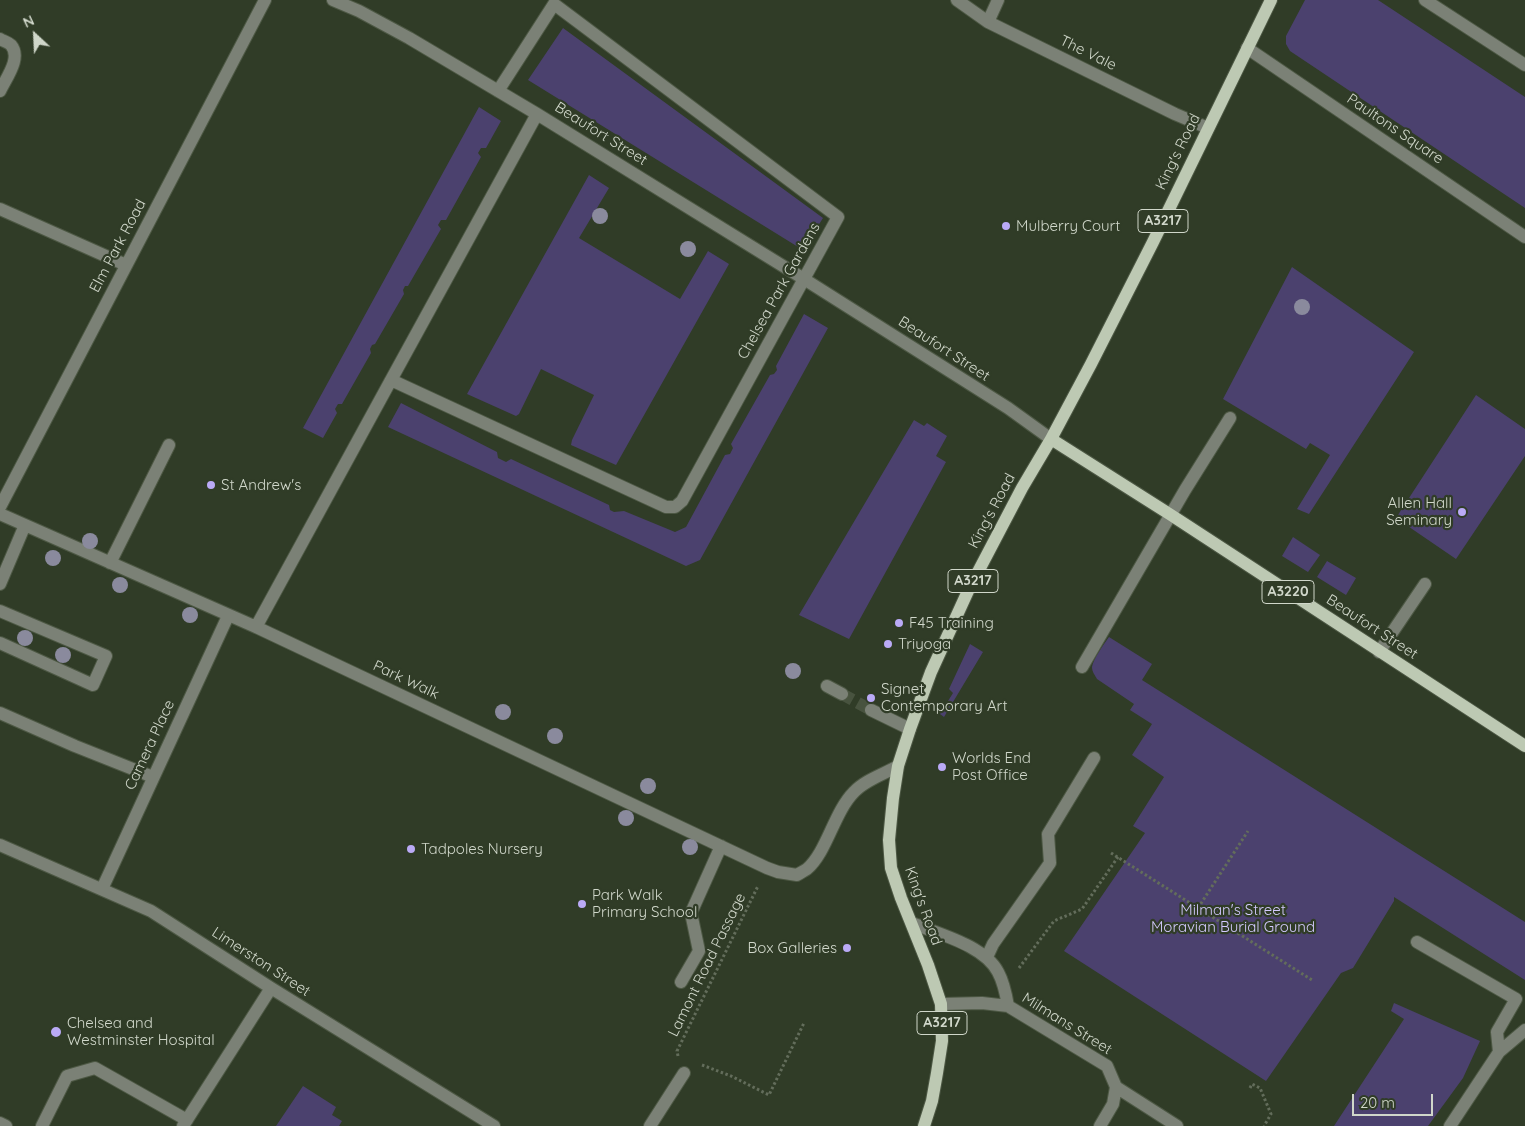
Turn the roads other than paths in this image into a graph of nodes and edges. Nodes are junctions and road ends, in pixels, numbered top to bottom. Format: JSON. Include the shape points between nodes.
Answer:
{"nodes":[{"id":1,"x":265,"y":0,"type":"edge"},
{"id":2,"x":333,"y":0,"type":"edge"},
{"id":3,"x":957,"y":0,"type":"edge"},
{"id":4,"x":998,"y":0,"type":"edge"},
{"id":5,"x":1270,"y":0,"type":"edge"},
{"id":6,"x":1425,"y":0,"type":"edge"},
{"id":7,"x":988,"y":22,"type":"junction"},
{"id":8,"x":0,"y":39,"type":"edge"},
{"id":9,"x":1247,"y":48,"type":"junction"},
{"id":10,"x":1525,"y":65,"type":"edge"},
{"id":11,"x":0,"y":91,"type":"edge"},
{"id":12,"x":498,"y":91,"type":"junction"},
{"id":13,"x":537,"y":114,"type":"junction"},
{"id":14,"x":1208,"y":128,"type":"junction"},
{"id":15,"x":0,"y":209,"type":"edge"},
{"id":16,"x":1525,"y":237,"type":"edge"},
{"id":17,"x":126,"y":265,"type":"junction"},
{"id":18,"x":804,"y":279,"type":"junction"},
{"id":19,"x":391,"y":380,"type":"junction"},
{"id":20,"x":1230,"y":418,"type":"dead end"},
{"id":21,"x":1051,"y":440,"type":"junction"},
{"id":22,"x":169,"y":446,"type":"dead end"},
{"id":23,"x":0,"y":507,"type":"edge"},
{"id":24,"x":0,"y":514,"type":"edge"},
{"id":25,"x":1171,"y":515,"type":"junction"},
{"id":26,"x":24,"y":525,"type":"junction"},
{"id":27,"x":110,"y":563,"type":"junction"},
{"id":28,"x":0,"y":584,"type":"edge"},
{"id":29,"x":1425,"y":584,"type":"dead end"},
{"id":30,"x":0,"y":611,"type":"edge"},
{"id":31,"x":228,"y":616,"type":"junction"},
{"id":32,"x":256,"y":627,"type":"junction"},
{"id":33,"x":0,"y":643,"type":"edge"},
{"id":34,"x":1379,"y":652,"type":"junction"},
{"id":35,"x":1082,"y":667,"type":"dead end"},
{"id":36,"x":827,"y":686,"type":"dead end"},
{"id":37,"x":842,"y":694,"type":"tunnel mouth"},
{"id":38,"x":870,"y":710,"type":"tunnel mouth"},
{"id":39,"x":0,"y":713,"type":"edge"},
{"id":40,"x":910,"y":729,"type":"junction"},
{"id":41,"x":1525,"y":746,"type":"edge"},
{"id":42,"x":1094,"y":758,"type":"dead end"},
{"id":43,"x":898,"y":766,"type":"junction"},
{"id":44,"x":153,"y":777,"type":"junction"},
{"id":45,"x":0,"y":845,"type":"edge"},
{"id":46,"x":721,"y":846,"type":"junction"},
{"id":47,"x":102,"y":889,"type":"junction"},
{"id":48,"x":912,"y":923,"type":"junction"},
{"id":49,"x":1417,"y":942,"type":"dead end"},
{"id":50,"x":987,"y":957,"type":"junction"},
{"id":51,"x":681,"y":982,"type":"dead end"},
{"id":52,"x":271,"y":988,"type":"junction"},
{"id":53,"x":941,"y":1004,"type":"junction"},
{"id":54,"x":1008,"y":1006,"type":"junction"},
{"id":55,"x":1525,"y":1030,"type":"edge"},
{"id":56,"x":1499,"y":1052,"type":"junction"},
{"id":57,"x":684,"y":1073,"type":"road end"},
{"id":58,"x":1116,"y":1087,"type":"junction"},
{"id":59,"x":0,"y":1123,"type":"edge"},
{"id":60,"x":185,"y":1123,"type":"edge"},
{"id":61,"x":6,"y":1126,"type":"edge"},
{"id":62,"x":42,"y":1126,"type":"edge"},
{"id":63,"x":494,"y":1126,"type":"edge"},
{"id":64,"x":650,"y":1126,"type":"edge"},
{"id":65,"x":924,"y":1126,"type":"edge"},
{"id":66,"x":1100,"y":1126,"type":"edge"},
{"id":67,"x":1177,"y":1126,"type":"edge"},
{"id":68,"x":1450,"y":1126,"type":"edge"}],
"edges":[{"from":1,"to":17,"type":"street","name":"Elm Park Road"},
{"from":2,"to":12,"type":"street","name":"Beaufort Street","via":[[410,38]]},
{"from":3,"to":7,"type":"street","name":"The Vale"},
{"from":4,"to":7,"type":"street"},
{"from":5,"to":9,"type":"main road","name":"King's Road","number":"A3217"},
{"from":6,"to":10,"type":"street"},
{"from":7,"to":14,"type":"street","name":"The Vale"},
{"from":8,"to":11,"type":"street","via":[[10,44],[15,53],[13,65]]},
{"from":9,"to":14,"type":"main road","name":"King's Road","number":"A3217"},
{"from":9,"to":16,"type":"street","name":"Paultons Square"},
{"from":12,"to":13,"type":"street","name":"Beaufort Street"},
{"from":12,"to":18,"type":"street","name":"Chelsea Park Gardens","via":[[554,4],[838,217]]},
{"from":13,"to":18,"type":"street","name":"Beaufort Street"},
{"from":13,"to":19,"type":"street"},
{"from":14,"to":21,"type":"main road","name":"King's Road","number":"A3217"},
{"from":15,"to":17,"type":"street"},
{"from":17,"to":23,"type":"street","name":"Elm Park Road"},
{"from":18,"to":19,"type":"street","name":"Chelsea Park Gardens","via":[[682,501],[675,507],[666,507]]},
{"from":18,"to":21,"type":"street","name":"Beaufort Street","via":[[1008,408]]},
{"from":19,"to":32,"type":"street"},
{"from":20,"to":25,"type":"street"},
{"from":21,"to":25,"type":"main road","name":"Beaufort Street","number":"A3220"},
{"from":21,"to":40,"type":"main road","name":"King's Road","number":"A3217","via":[[968,591],[931,672]]},
{"from":22,"to":27,"type":"street"},
{"from":24,"to":26,"type":"street","name":"Park Walk"},
{"from":25,"to":34,"type":"main road","name":"Beaufort Street","number":"A3220"},
{"from":25,"to":35,"type":"street"},
{"from":26,"to":27,"type":"street","name":"Park Walk"},
{"from":26,"to":28,"type":"street"},
{"from":27,"to":31,"type":"street","name":"Park Walk"},
{"from":29,"to":34,"type":"street"},
{"from":30,"to":33,"type":"street","via":[[106,656],[93,684]]},
{"from":31,"to":32,"type":"street","name":"Park Walk"},
{"from":31,"to":44,"type":"street","name":"Camera Place"},
{"from":32,"to":46,"type":"street","name":"Park Walk"},
{"from":34,"to":41,"type":"main road","name":"Beaufort Street","number":"A3220"},
{"from":36,"to":37,"type":"street"},
{"from":38,"to":40,"type":"street"},
{"from":39,"to":44,"type":"street"},
{"from":40,"to":43,"type":"main road","name":"King's Road","number":"A3217"},
{"from":42,"to":50,"type":"street","via":[[1048,834],[1050,863]]},
{"from":43,"to":46,"type":"street","name":"Park Walk","via":[[854,791],[818,854],[797,875],[767,868]]},
{"from":43,"to":48,"type":"main road","name":"King's Road","number":"A3217","via":[[890,832],[892,868],[900,898]]},
{"from":44,"to":47,"type":"street","name":"Camera Place"},
{"from":45,"to":47,"type":"street","name":"Limerston Street"},
{"from":46,"to":51,"type":"street","via":[[691,913],[699,951]]},
{"from":47,"to":52,"type":"street","name":"Limerston Street","via":[[151,911]]},
{"from":48,"to":50,"type":"street","name":"Milmans Street"},
{"from":48,"to":53,"type":"main road","name":"King's Road","number":"A3217"},
{"from":49,"to":56,"type":"street","via":[[1516,999],[1497,1032]]},
{"from":50,"to":54,"type":"street","name":"Milmans Street","via":[[998,970]]},
{"from":52,"to":60,"type":"street"},
{"from":52,"to":63,"type":"street","name":"Limerston Street"},
{"from":53,"to":54,"type":"street","name":"Milmans Street"},
{"from":53,"to":65,"type":"main road","name":"King's Road","number":"A3217","via":[[942,1041],[932,1101]]},
{"from":54,"to":58,"type":"street","name":"Milmans Street","via":[[1107,1066]]},
{"from":55,"to":56,"type":"street"},
{"from":56,"to":68,"type":"street"},
{"from":57,"to":64,"type":"street"},
{"from":58,"to":66,"type":"street","via":[[1114,1104]]},
{"from":58,"to":67,"type":"street"},
{"from":59,"to":61,"type":"street"},
{"from":60,"to":62,"type":"street","via":[[95,1068],[67,1076]]}]}
